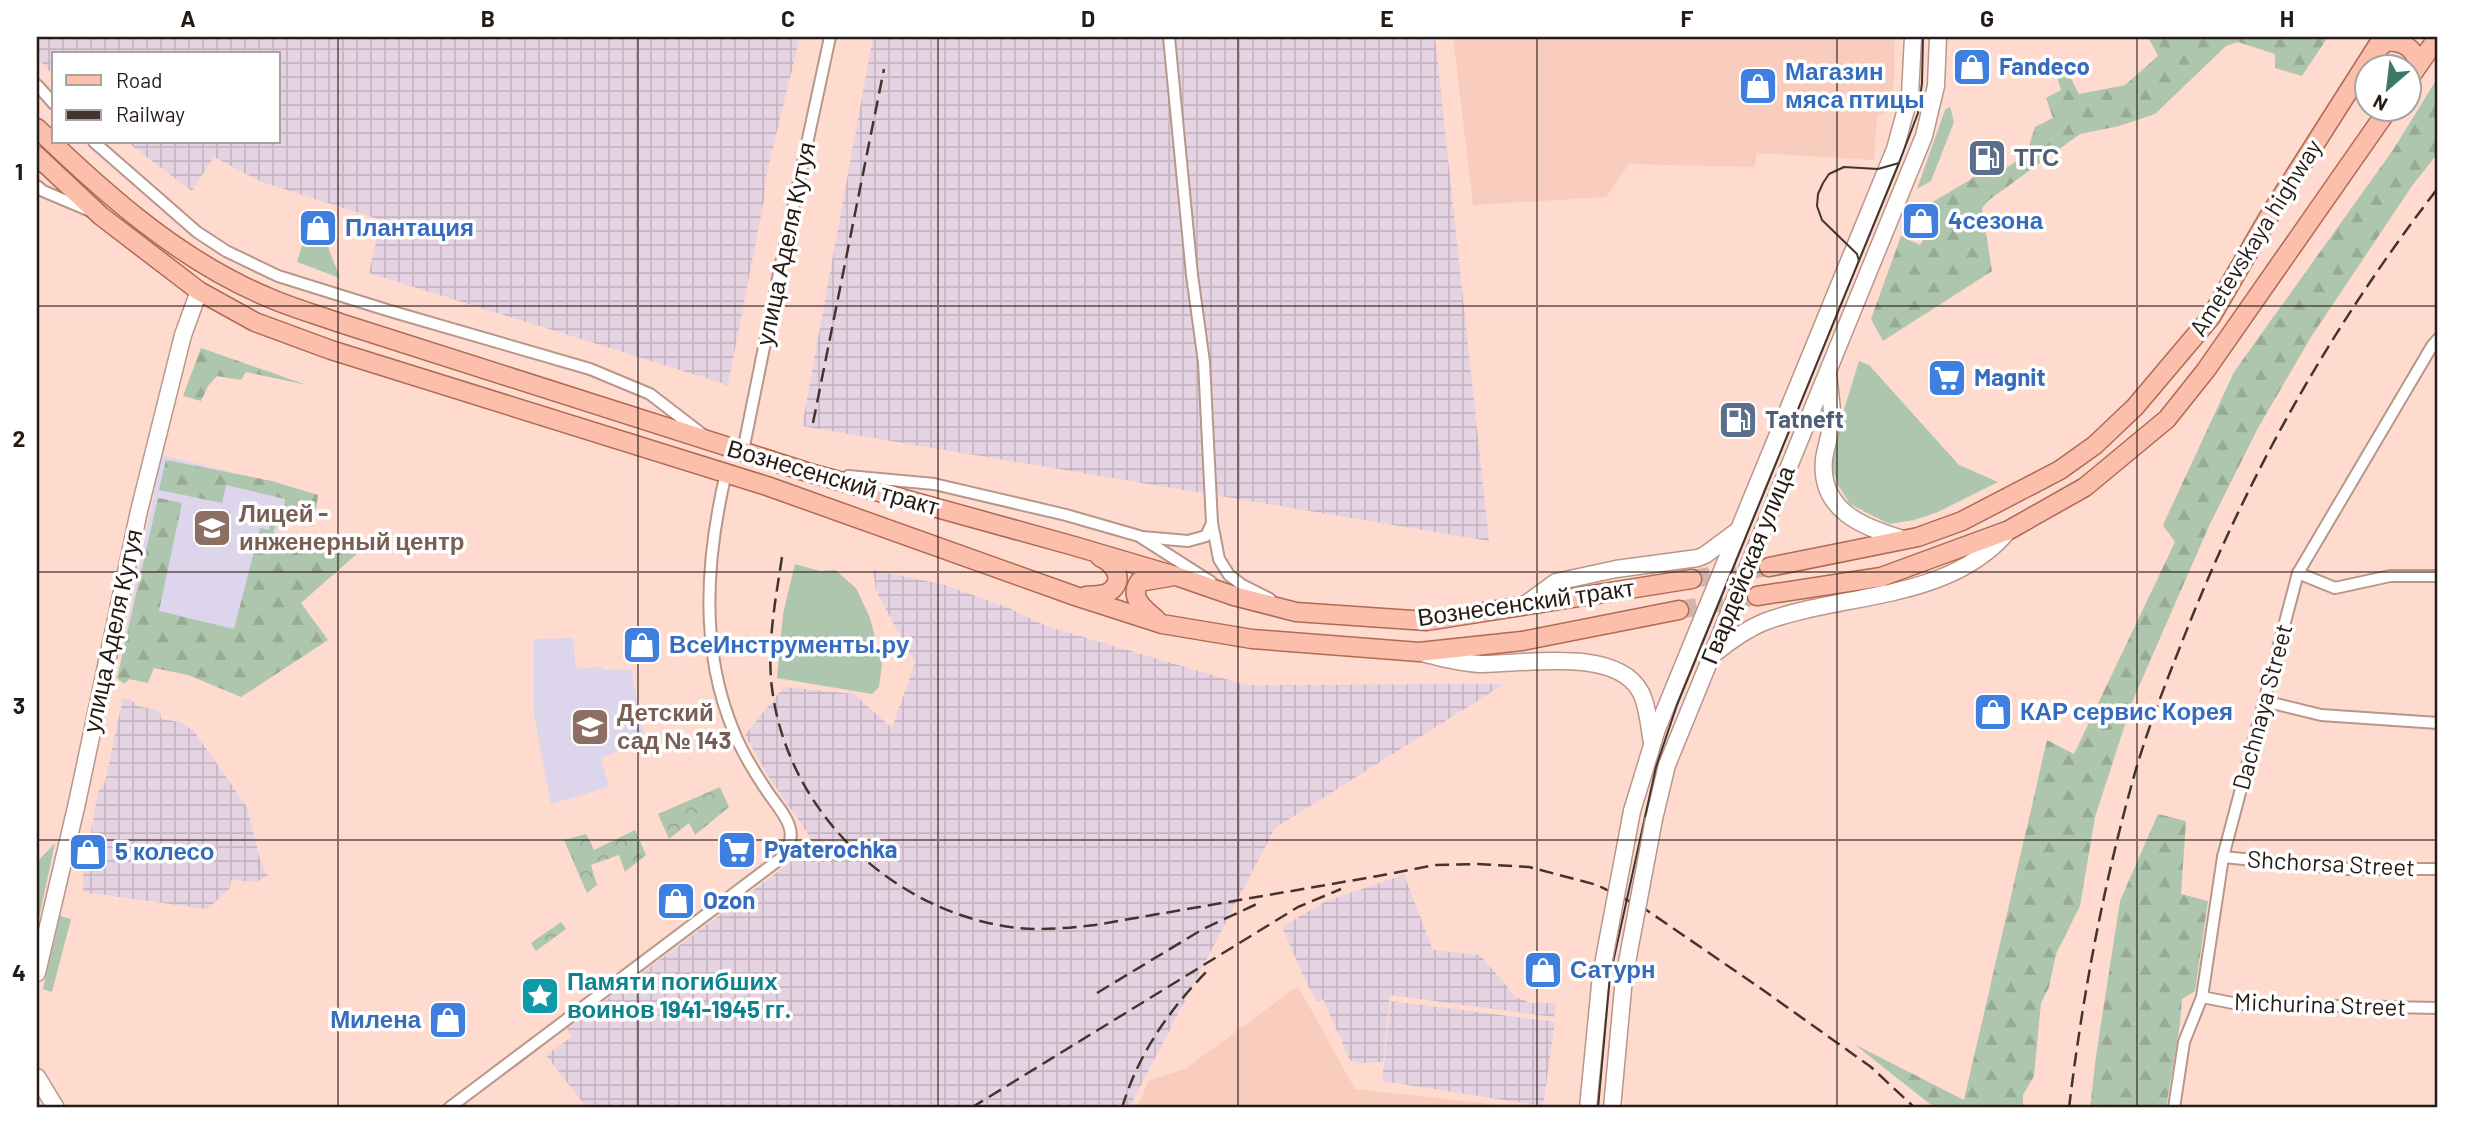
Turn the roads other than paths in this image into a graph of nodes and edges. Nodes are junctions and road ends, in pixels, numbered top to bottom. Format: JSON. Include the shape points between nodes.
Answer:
{"nodes":[{"id":1,"x":830,"y":37,"type":"edge"},
{"id":2,"x":1169,"y":37,"type":"edge"},
{"id":3,"x":1913,"y":37,"type":"edge"},
{"id":4,"x":1938,"y":37,"type":"edge"},
{"id":5,"x":2383,"y":37,"type":"edge"},
{"id":6,"x":2438,"y":37,"type":"edge"},
{"id":7,"x":2373,"y":52,"type":"edge"},
{"id":8,"x":2374,"y":52,"type":"edge"},
{"id":9,"x":2413,"y":52,"type":"edge"},
{"id":10,"x":2422,"y":60,"type":"edge"},
{"id":11,"x":37,"y":85,"type":"edge"},
{"id":12,"x":2352,"y":86,"type":"edge"},
{"id":13,"x":52,"y":104,"type":"edge"},
{"id":14,"x":2379,"y":122,"type":"edge"},
{"id":15,"x":37,"y":128,"type":"edge"},
{"id":16,"x":52,"y":142,"type":"edge"},
{"id":17,"x":54,"y":144,"type":"edge"},
{"id":18,"x":96,"y":144,"type":"edge"},
{"id":19,"x":37,"y":156,"type":"edge"},
{"id":20,"x":37,"y":186,"type":"edge"},
{"id":21,"x":101,"y":216,"type":"junction"},
{"id":22,"x":199,"y":291,"type":"junction"},
{"id":23,"x":2438,"y":339,"type":"edge"},
{"id":24,"x":1828,"y":370,"type":"junction"},
{"id":25,"x":709,"y":441,"type":"junction"},
{"id":26,"x":743,"y":450,"type":"junction"},
{"id":27,"x":807,"y":472,"type":"junction"},
{"id":28,"x":726,"y":473,"type":"junction"},
{"id":29,"x":1212,"y":523,"type":"junction"},
{"id":30,"x":1738,"y":530,"type":"junction"},
{"id":31,"x":2009,"y":530,"type":"junction"},
{"id":32,"x":1139,"y":536,"type":"junction"},
{"id":33,"x":1903,"y":539,"type":"junction"},
{"id":34,"x":1074,"y":546,"type":"junction"},
{"id":35,"x":1769,"y":567,"type":"tunnel mouth"},
{"id":36,"x":2298,"y":573,"type":"junction"},
{"id":37,"x":2438,"y":576,"type":"edge"},
{"id":38,"x":1179,"y":577,"type":"junction"},
{"id":39,"x":1692,"y":579,"type":"tunnel mouth"},
{"id":40,"x":1234,"y":596,"type":"junction"},
{"id":41,"x":1757,"y":596,"type":"tunnel mouth"},
{"id":42,"x":1078,"y":597,"type":"junction"},
{"id":43,"x":1523,"y":606,"type":"junction"},
{"id":44,"x":1679,"y":610,"type":"tunnel mouth"},
{"id":45,"x":1296,"y":612,"type":"junction"},
{"id":46,"x":1163,"y":624,"type":"junction"},
{"id":47,"x":1419,"y":652,"type":"junction"},
{"id":48,"x":1713,"y":655,"type":"junction"},
{"id":49,"x":2264,"y":701,"type":"junction"},
{"id":50,"x":2438,"y":723,"type":"edge"},
{"id":51,"x":1653,"y":744,"type":"junction"},
{"id":52,"x":2224,"y":858,"type":"junction"},
{"id":53,"x":2438,"y":869,"type":"edge"},
{"id":54,"x":37,"y":973,"type":"edge"},
{"id":55,"x":2202,"y":997,"type":"junction"},
{"id":56,"x":2438,"y":1009,"type":"edge"},
{"id":57,"x":37,"y":1077,"type":"edge"},
{"id":58,"x":56,"y":1108,"type":"edge"},
{"id":59,"x":449,"y":1108,"type":"edge"},
{"id":60,"x":1588,"y":1108,"type":"edge"},
{"id":61,"x":1612,"y":1108,"type":"edge"},
{"id":62,"x":2174,"y":1108,"type":"edge"}],
"edges":[{"from":1,"to":26,"type":"street","name":"улица Аделя Кутуя"},
{"from":2,"to":29,"type":"street","via":[[1204,362]]},
{"from":3,"to":30,"type":"main road","name":"Гвардейская улица","via":[[1910,95],[1895,149]]},
{"from":4,"to":24,"type":"main road","name":"Гвардейская улица","via":[[1936,86],[1924,136]]},
{"from":5,"to":7,"type":"main road","name":"Ametevskaya highway"},
{"from":6,"to":10,"type":"main road"},
{"from":8,"to":9,"type":"main road","via":[[2385,42],[2399,42]]},
{"from":11,"to":13,"type":"street"},
{"from":12,"to":33,"type":"main road","name":"Ametevskaya highway","via":[[2211,317],[2135,407],[2060,470],[1962,520]]},
{"from":14,"to":31,"type":"main road","name":"Ametevskaya highway","via":[[2167,419],[2085,487]]},
{"from":15,"to":16,"type":"main road","name":"Вознесенский тракт"},
{"from":17,"to":25,"type":"main road","name":"Вознесенский тракт","via":[[167,240],[264,296]]},
{"from":18,"to":25,"type":"street","via":[[197,232],[267,271],[590,369],[650,394]]},
{"from":19,"to":21,"type":"main road","name":"Вознесенский тракт"},
{"from":20,"to":21,"type":"street"},
{"from":21,"to":22,"type":"main road","name":"Вознесенский тракт"},
{"from":22,"to":28,"type":"main road","name":"Вознесенский тракт","via":[[255,322],[331,350]]},
{"from":22,"to":54,"type":"main road","name":"улица Аделя Кутуя","via":[[183,335],[139,511]]},
{"from":23,"to":36,"type":"street","name":"Dachnaya Street"},
{"from":24,"to":33,"type":"main road","via":[[1832,418],[1824,480],[1832,498],[1857,522]]},
{"from":24,"to":48,"type":"main road","name":"Гвардейская улица"},
{"from":25,"to":26,"type":"main road","name":"Вознесенский тракт"},
{"from":26,"to":27,"type":"main road","name":"Вознесенский тракт"},
{"from":27,"to":32,"type":"street","via":[[934,484]]},
{"from":27,"to":34,"type":"main road","name":"Вознесенский тракт"},
{"from":28,"to":42,"type":"main road","name":"Вознесенский тракт"},
{"from":28,"to":59,"type":"street","via":[[710,578],[712,653],[733,731],[786,819],[789,844],[780,859]]},
{"from":29,"to":32,"type":"street","via":[[1206,536],[1188,541]]},
{"from":29,"to":45,"type":"street","via":[[1219,559],[1229,576]]},
{"from":30,"to":43,"type":"main road","via":[[1698,558],[1556,583]]},
{"from":30,"to":51,"type":"main road","name":"Гвардейская улица"},
{"from":31,"to":41,"type":"main road","name":"Ametevskaya highway","via":[[1881,577]]},
{"from":31,"to":48,"type":"main road","via":[[1982,557],[1951,574],[1881,596],[1765,622]]},
{"from":32,"to":40,"type":"street"},
{"from":33,"to":35,"type":"main road","name":"Ametevskaya highway"},
{"from":34,"to":38,"type":"main road","name":"Вознесенский тракт"},
{"from":34,"to":42,"type":"main road","via":[[1107,561],[1118,578],[1107,594]]},
{"from":36,"to":37,"type":"street","via":[[2335,588],[2390,576]]},
{"from":36,"to":49,"type":"street","name":"Dachnaya Street"},
{"from":38,"to":40,"type":"main road","name":"Вознесенский тракт"},
{"from":38,"to":46,"type":"main road","via":[[1147,580],[1136,587],[1135,596],[1142,606]]},
{"from":39,"to":43,"type":"main road","name":"Вознесенский тракт"},
{"from":40,"to":45,"type":"main road","name":"Вознесенский тракт"},
{"from":42,"to":46,"type":"main road","name":"Вознесенский тракт"},
{"from":43,"to":45,"type":"main road","name":"Вознесенский тракт","via":[[1427,621]]},
{"from":44,"to":47,"type":"main road","name":"Вознесенский тракт","via":[[1522,641]]},
{"from":46,"to":47,"type":"main road","name":"Вознесенский тракт","via":[[1252,639]]},
{"from":47,"to":51,"type":"main road","via":[[1459,662],[1544,660],[1618,671],[1640,690]]},
{"from":48,"to":61,"type":"main road","name":"Гвардейская улица","bridge":true,"via":[[1667,765],[1654,819],[1624,978]]},
{"from":49,"to":50,"type":"street","via":[[2321,715]]},
{"from":49,"to":52,"type":"street","name":"Dachnaya Street"},
{"from":51,"to":60,"type":"main road","name":"Гвардейская улица","bridge":true,"via":[[1632,811],[1601,975]]},
{"from":52,"to":53,"type":"street","name":"Shchorsa Street","via":[[2349,869]]},
{"from":52,"to":55,"type":"street","name":"Dachnaya Street"},
{"from":55,"to":56,"type":"street","name":"Michurina Street","via":[[2238,1004]]},
{"from":55,"to":62,"type":"street","name":"Dachnaya Street","via":[[2184,1042]]},
{"from":57,"to":58,"type":"main road"}]}
